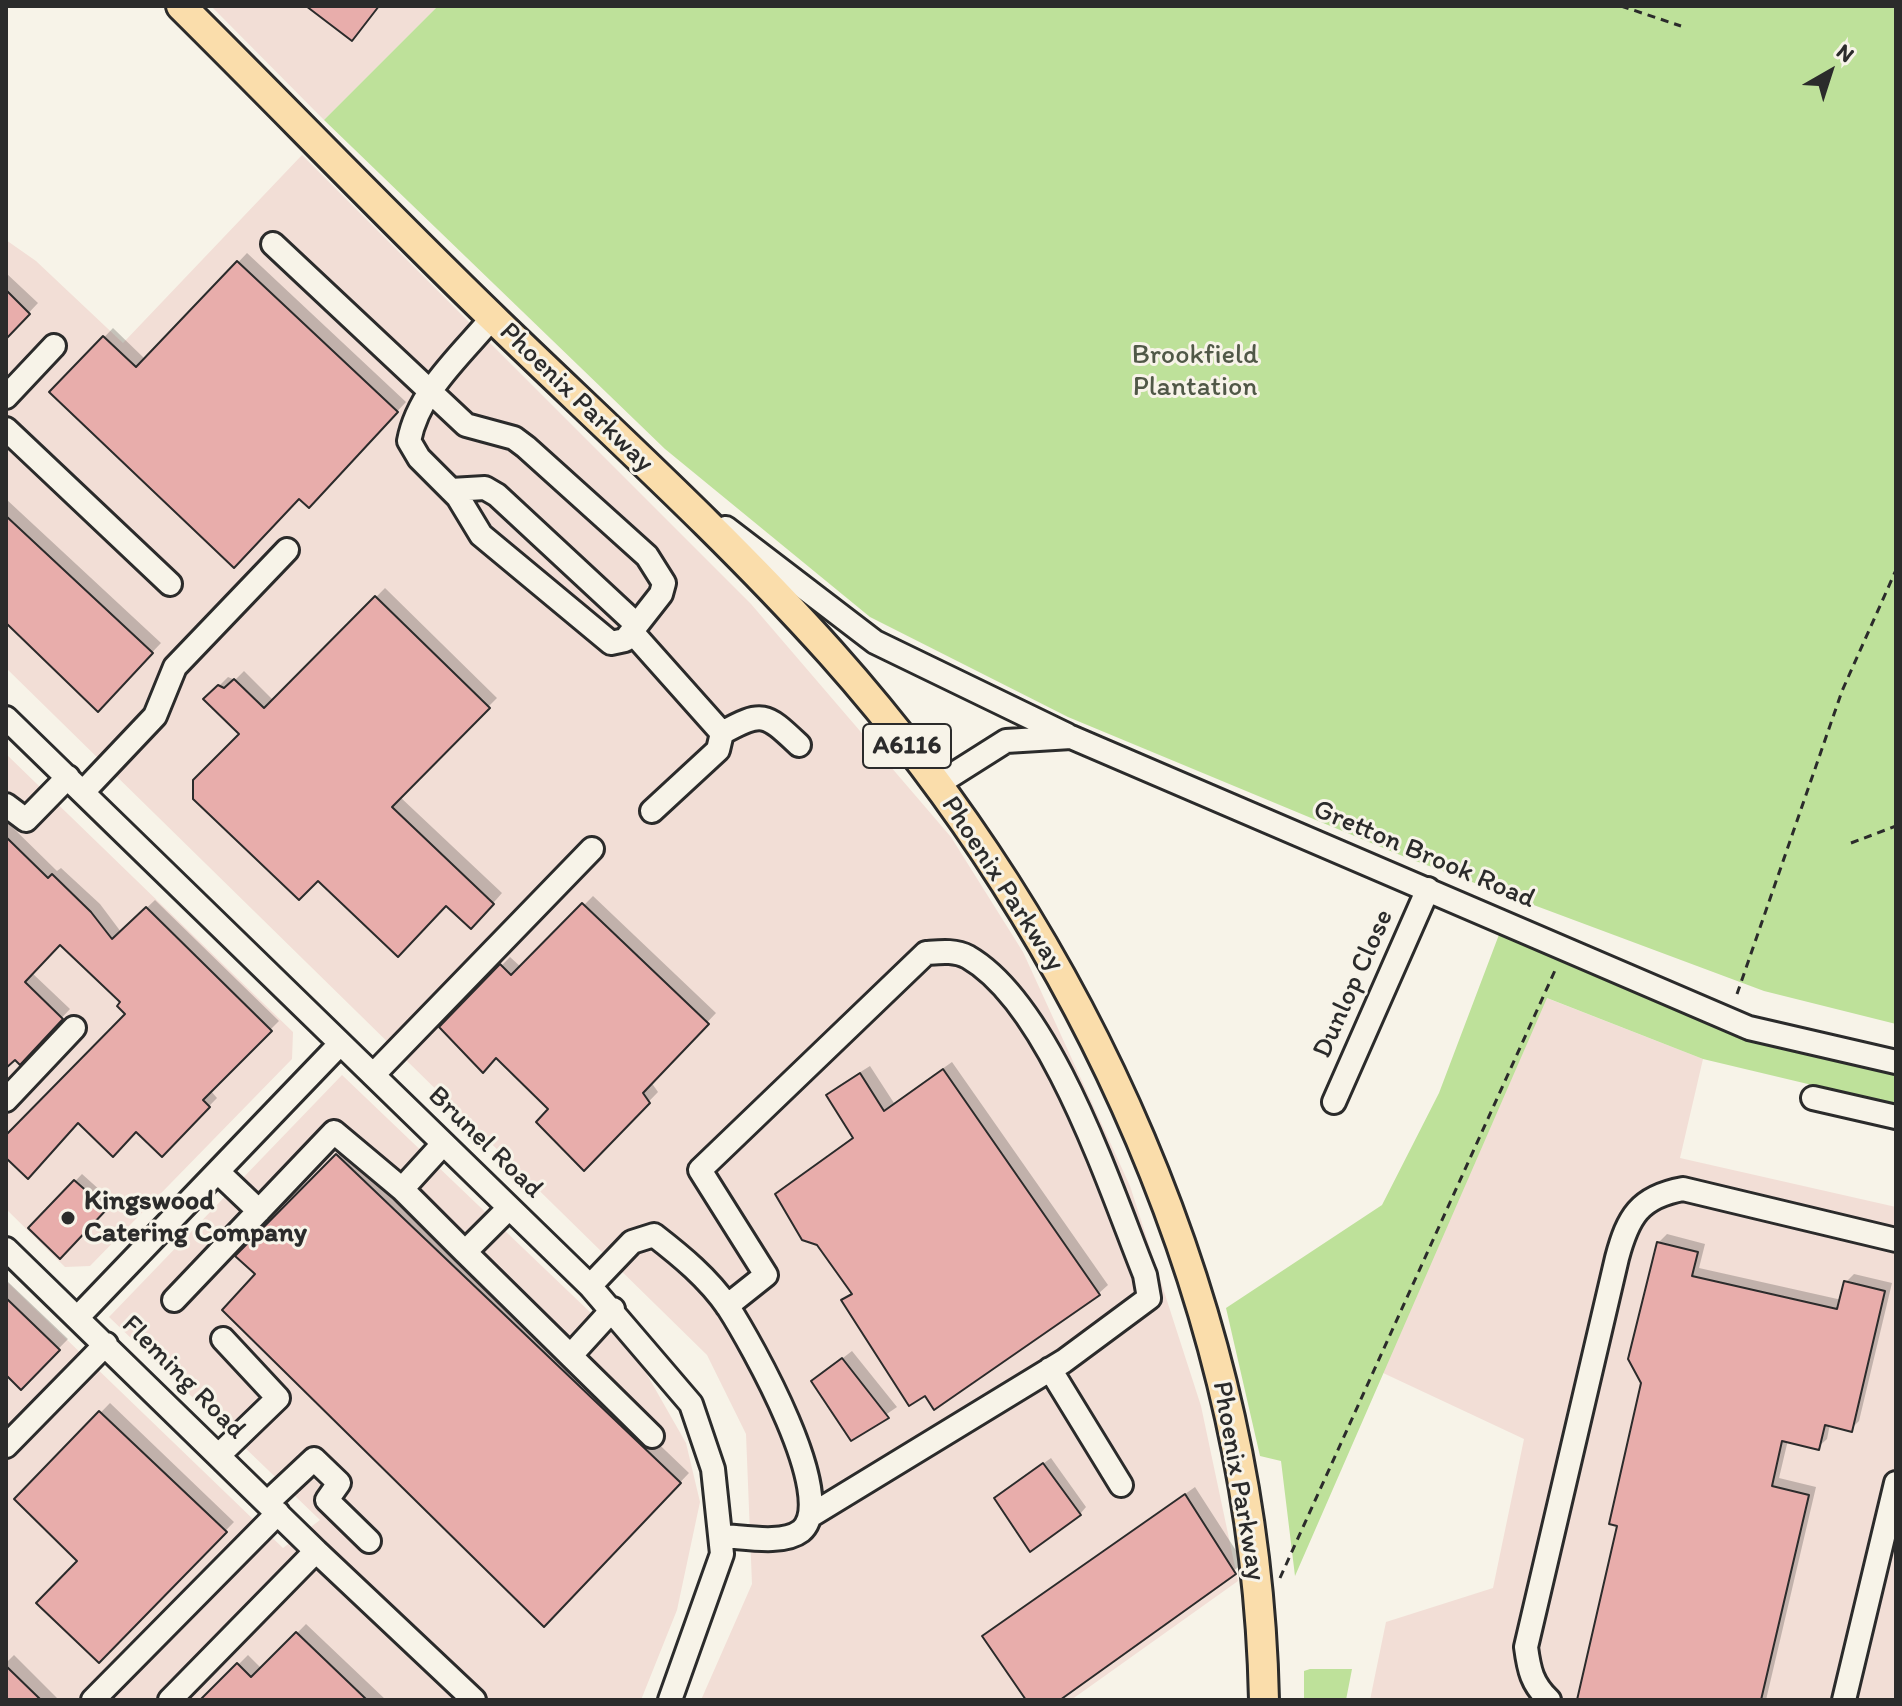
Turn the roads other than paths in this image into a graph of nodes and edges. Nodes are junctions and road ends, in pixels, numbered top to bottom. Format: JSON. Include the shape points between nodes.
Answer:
{"nodes":[{"id":1,"x":181,"y":6,"type":"edge"},
{"id":2,"x":273,"y":244,"type":"dead end"},
{"id":3,"x":492,"y":318,"type":"junction"},
{"id":4,"x":54,"y":346,"type":"dead end"},
{"id":5,"x":430,"y":391,"type":"junction"},
{"id":6,"x":6,"y":397,"type":"edge"},
{"id":7,"x":6,"y":429,"type":"edge"},
{"id":8,"x":661,"y":479,"type":"junction"},
{"id":9,"x":451,"y":490,"type":"junction"},
{"id":10,"x":287,"y":550,"type":"dead end"},
{"id":11,"x":170,"y":584,"type":"dead end"},
{"id":12,"x":634,"y":629,"type":"junction"},
{"id":13,"x":6,"y":718,"type":"edge"},
{"id":14,"x":722,"y":733,"type":"junction"},
{"id":15,"x":1071,"y":737,"type":"junction"},
{"id":16,"x":799,"y":745,"type":"dead end"},
{"id":17,"x":938,"y":784,"type":"junction"},
{"id":18,"x":75,"y":785,"type":"junction"},
{"id":19,"x":6,"y":805,"type":"edge"},
{"id":20,"x":652,"y":811,"type":"dead end"},
{"id":21,"x":592,"y":849,"type":"dead end"},
{"id":22,"x":1428,"y":889,"type":"junction"},
{"id":23,"x":74,"y":1028,"type":"dead end"},
{"id":24,"x":340,"y":1044,"type":"junction"},
{"id":25,"x":1896,"y":1062,"type":"edge"},
{"id":26,"x":373,"y":1075,"type":"junction"},
{"id":27,"x":1813,"y":1098,"type":"dead end"},
{"id":28,"x":6,"y":1100,"type":"edge"},
{"id":29,"x":1334,"y":1102,"type":"dead end"},
{"id":30,"x":1896,"y":1117,"type":"edge"},
{"id":31,"x":443,"y":1144,"type":"junction"},
{"id":32,"x":218,"y":1172,"type":"junction"},
{"id":33,"x":402,"y":1189,"type":"junction"},
{"id":34,"x":509,"y":1208,"type":"junction"},
{"id":35,"x":259,"y":1211,"type":"junction"},
{"id":36,"x":1896,"y":1240,"type":"edge"},
{"id":37,"x":6,"y":1249,"type":"edge"},
{"id":38,"x":465,"y":1252,"type":"junction"},
{"id":39,"x":590,"y":1286,"type":"junction"},
{"id":40,"x":174,"y":1300,"type":"dead end"},
{"id":41,"x":727,"y":1306,"type":"junction"},
{"id":42,"x":613,"y":1309,"type":"junction"},
{"id":43,"x":78,"y":1317,"type":"junction"},
{"id":44,"x":223,"y":1339,"type":"dead end"},
{"id":45,"x":106,"y":1344,"type":"junction"},
{"id":46,"x":572,"y":1354,"type":"junction"},
{"id":47,"x":1050,"y":1369,"type":"junction"},
{"id":48,"x":652,"y":1436,"type":"dead end"},
{"id":49,"x":6,"y":1446,"type":"edge"},
{"id":50,"x":219,"y":1455,"type":"junction"},
{"id":51,"x":1896,"y":1483,"type":"edge"},
{"id":52,"x":1121,"y":1485,"type":"dead end"},
{"id":53,"x":272,"y":1508,"type":"junction"},
{"id":54,"x":810,"y":1516,"type":"junction"},
{"id":55,"x":722,"y":1536,"type":"junction"},
{"id":56,"x":369,"y":1541,"type":"dead end"},
{"id":57,"x":316,"y":1551,"type":"junction"},
{"id":58,"x":93,"y":1700,"type":"edge"},
{"id":59,"x":170,"y":1700,"type":"edge"},
{"id":60,"x":474,"y":1700,"type":"edge"},
{"id":61,"x":670,"y":1700,"type":"edge"},
{"id":62,"x":1264,"y":1700,"type":"edge"},
{"id":63,"x":1549,"y":1700,"type":"edge"},
{"id":64,"x":1844,"y":1700,"type":"edge"}],
"edges":[{"from":1,"to":3,"type":"main road","name":"Phoenix Parkway","number":"A6116"},
{"from":2,"to":5,"type":"street"},
{"from":3,"to":5,"type":"street"},
{"from":3,"to":8,"type":"main road","name":"Phoenix Parkway","number":"A6116"},
{"from":4,"to":6,"type":"street"},
{"from":5,"to":9,"type":"street","via":[[412,423],[409,441]]},
{"from":5,"to":12,"type":"street","via":[[466,425],[514,438],[647,556],[664,583]]},
{"from":7,"to":11,"type":"street"},
{"from":8,"to":15,"type":"street","via":[[875,642]]},
{"from":8,"to":17,"type":"main road","name":"Phoenix Parkway","number":"A6116","via":[[831,653]]},
{"from":9,"to":12,"type":"street","via":[[485,488],[497,495]]},
{"from":9,"to":12,"type":"street","via":[[481,535],[611,643],[625,640]]},
{"from":10,"to":18,"type":"street","via":[[175,667],[155,716]]},
{"from":12,"to":14,"type":"street"},
{"from":13,"to":18,"type":"street","name":"Brunel Road"},
{"from":14,"to":16,"type":"street","via":[[759,716],[771,719]]},
{"from":14,"to":20,"type":"street","via":[[718,750]]},
{"from":15,"to":17,"type":"street","name":"Gretton Brook Road","via":[[1006,741]]},
{"from":15,"to":22,"type":"street","name":"Gretton Brook Road"},
{"from":17,"to":62,"type":"main road","name":"Phoenix Parkway","number":"A6116","via":[[1030,919],[1107,1060],[1179,1239],[1221,1377],[1255,1555]]},
{"from":18,"to":19,"type":"street","via":[[26,820]]},
{"from":18,"to":24,"type":"street","name":"Brunel Road"},
{"from":21,"to":26,"type":"street"},
{"from":22,"to":25,"type":"street","name":"Gretton Brook Road","via":[[1749,1028]]},
{"from":22,"to":29,"type":"street","name":"Dunlop Close"},
{"from":23,"to":28,"type":"street"},
{"from":24,"to":26,"type":"street","name":"Brunel Road"},
{"from":24,"to":32,"type":"street"},
{"from":26,"to":31,"type":"street","name":"Brunel Road"},
{"from":27,"to":30,"type":"street"},
{"from":31,"to":33,"type":"street"},
{"from":31,"to":34,"type":"street","name":"Brunel Road"},
{"from":32,"to":35,"type":"street"},
{"from":32,"to":43,"type":"street"},
{"from":33,"to":35,"type":"street","via":[[334,1132]]},
{"from":33,"to":38,"type":"street"},
{"from":34,"to":38,"type":"street"},
{"from":34,"to":39,"type":"street","name":"Brunel Road"},
{"from":35,"to":40,"type":"street"},
{"from":36,"to":63,"type":"street","via":[[1683,1189],[1662,1193],[1640,1207],[1625,1227],[1526,1647],[1529,1672]]},
{"from":37,"to":43,"type":"street","name":"Fleming Road"},
{"from":38,"to":46,"type":"street"},
{"from":39,"to":41,"type":"street","via":[[632,1242],[654,1235],[691,1263]]},
{"from":39,"to":42,"type":"street","name":"Brunel Road"},
{"from":41,"to":47,"type":"street","via":[[766,1275],[700,1170],[926,953],[949,951],[968,957],[1013,996],[1068,1085],[1145,1275],[1149,1298]]},
{"from":41,"to":54,"type":"street","via":[[793,1435],[812,1489]]},
{"from":42,"to":46,"type":"street"},
{"from":42,"to":55,"type":"street","name":"Brunel Road","via":[[691,1404],[713,1469]]},
{"from":43,"to":45,"type":"street","name":"Fleming Road"},
{"from":44,"to":50,"type":"street","via":[[278,1398]]},
{"from":45,"to":49,"type":"street"},
{"from":45,"to":50,"type":"street","name":"Fleming Road"},
{"from":46,"to":48,"type":"street"},
{"from":47,"to":52,"type":"street"},
{"from":47,"to":54,"type":"street"},
{"from":50,"to":53,"type":"street","name":"Fleming Road"},
{"from":51,"to":64,"type":"street"},
{"from":53,"to":56,"type":"street","via":[[314,1459],[339,1483],[327,1500]]},
{"from":53,"to":57,"type":"street","name":"Fleming Road"},
{"from":53,"to":58,"type":"street"},
{"from":54,"to":55,"type":"street","via":[[800,1531],[780,1538]]},
{"from":55,"to":61,"type":"street","name":"Brunel Road","via":[[722,1554]]},
{"from":57,"to":59,"type":"street"},
{"from":57,"to":60,"type":"street","name":"Fleming Road"}]}
